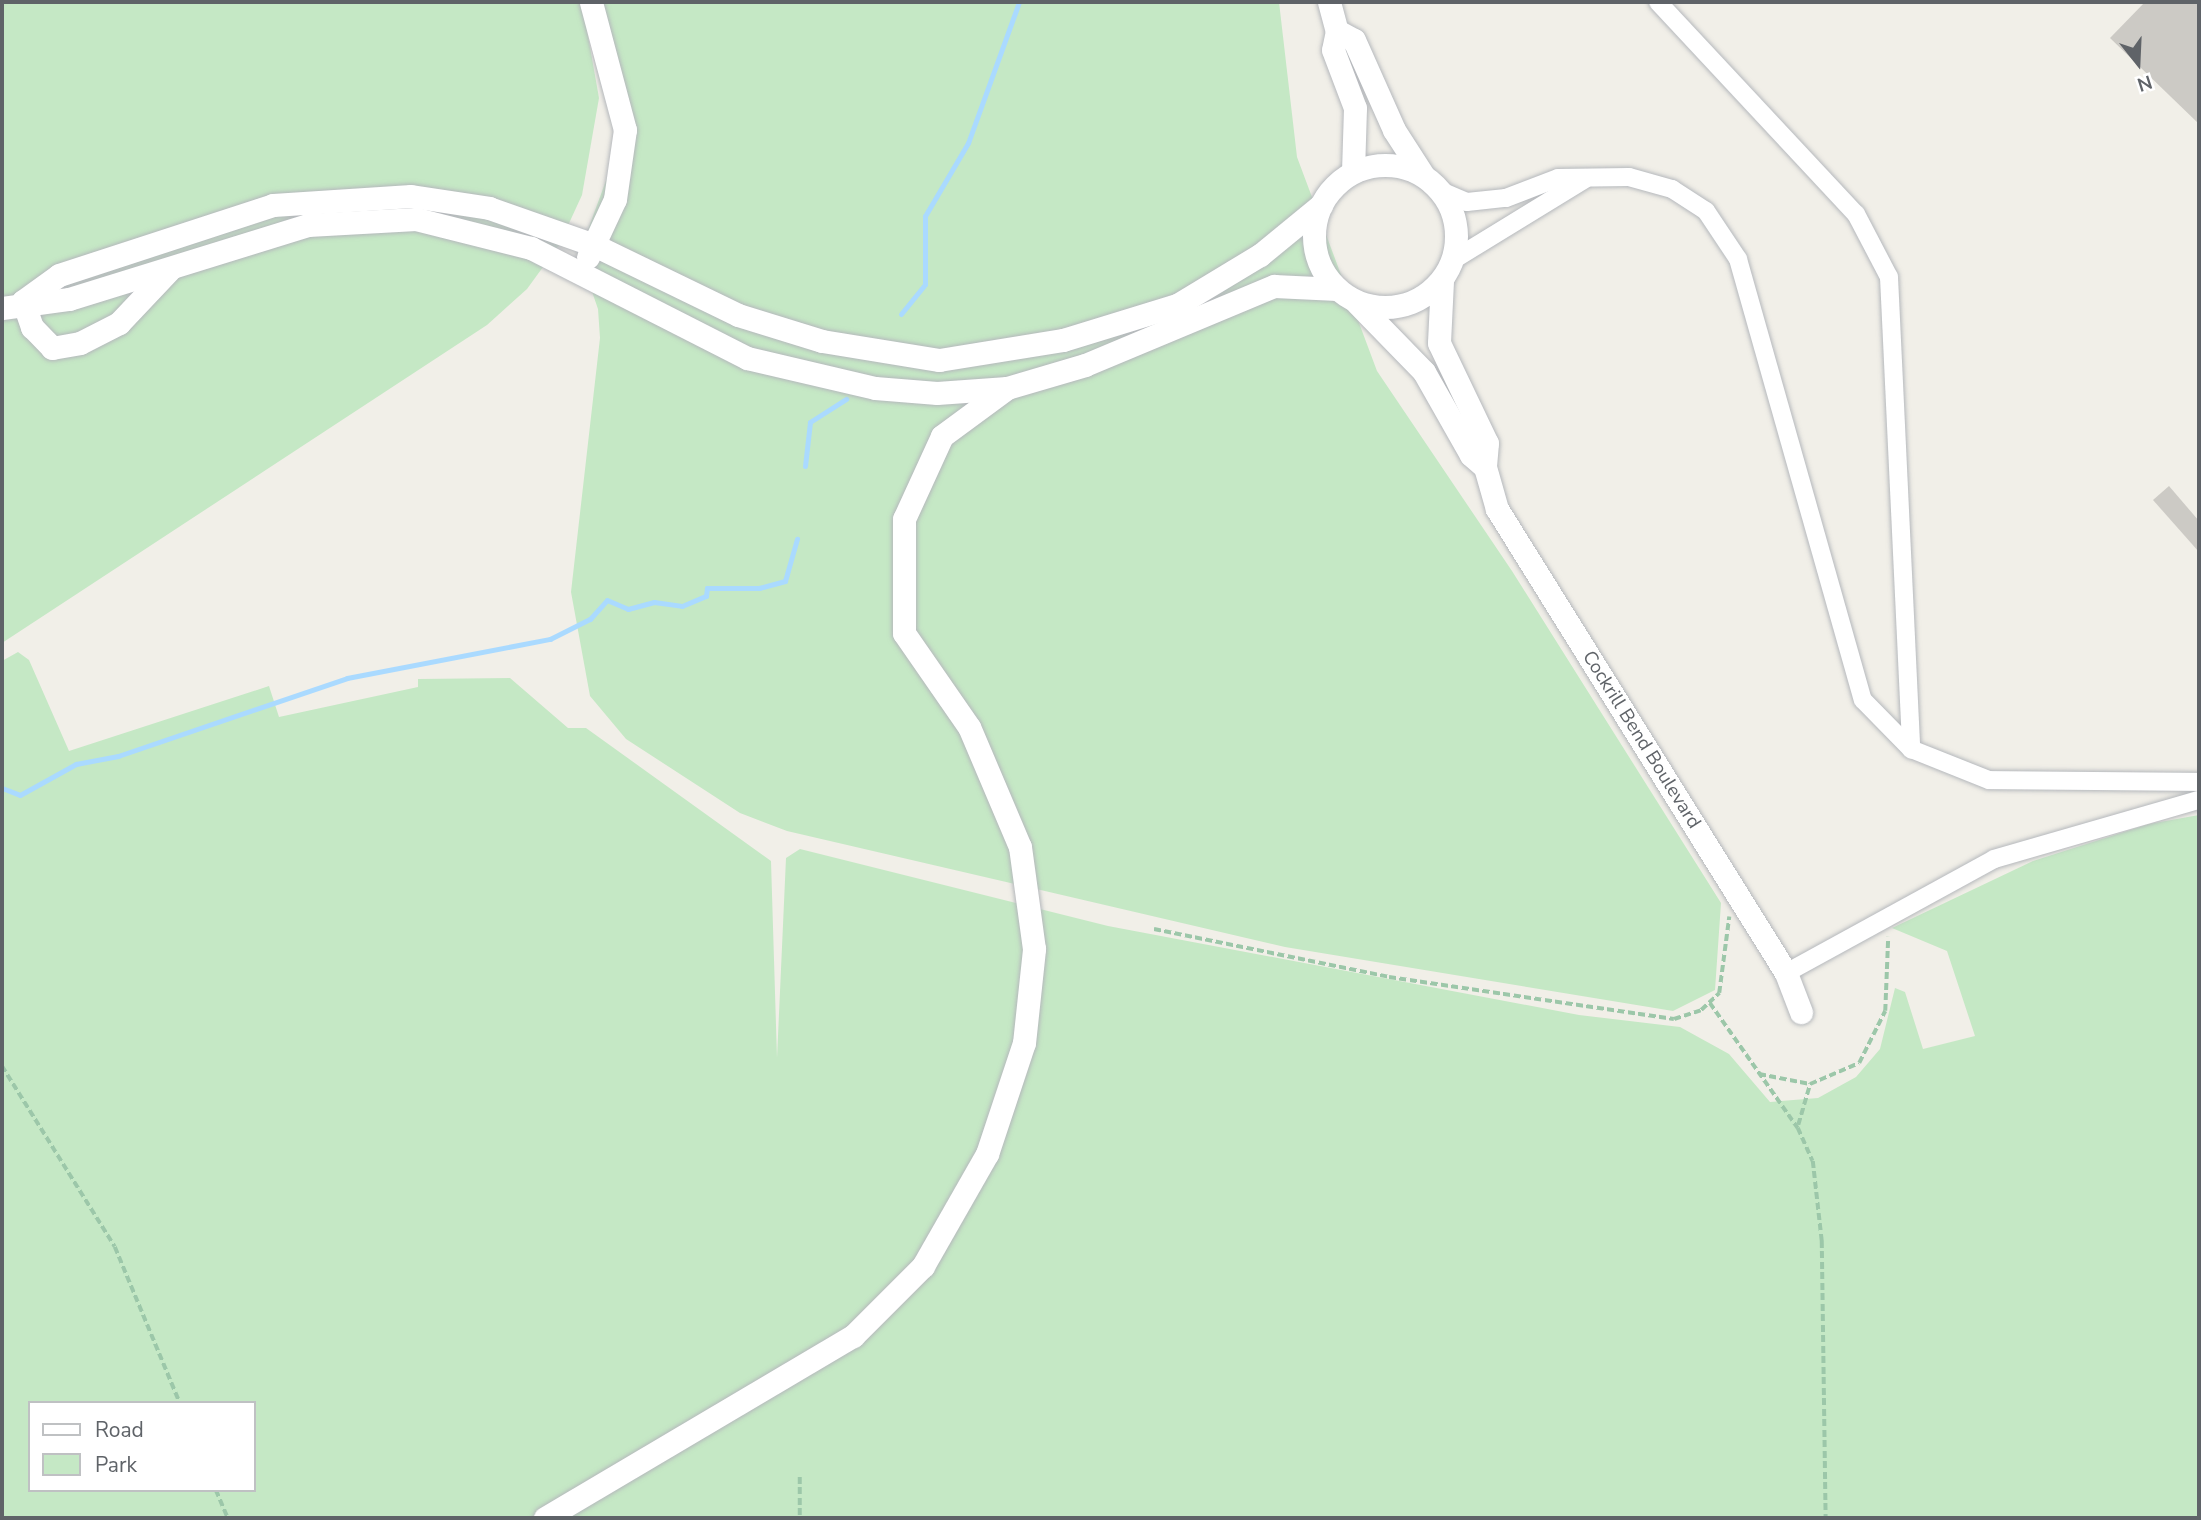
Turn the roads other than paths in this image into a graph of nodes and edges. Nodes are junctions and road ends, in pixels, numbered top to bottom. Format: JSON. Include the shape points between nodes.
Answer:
{"nodes":[{"id":1,"x":591,"y":2,"type":"edge"},
{"id":2,"x":1329,"y":2,"type":"edge"},
{"id":3,"x":1658,"y":2,"type":"edge"},
{"id":4,"x":1337,"y":31,"type":"junction"},
{"id":5,"x":1353,"y":172,"type":"junction"},
{"id":6,"x":1423,"y":175,"type":"junction"},
{"id":7,"x":1591,"y":176,"type":"junction"},
{"id":8,"x":1441,"y":191,"type":"junction"},
{"id":9,"x":1321,"y":205,"type":"junction"},
{"id":10,"x":594,"y":244,"type":"junction"},
{"id":11,"x":1453,"y":260,"type":"junction"},
{"id":12,"x":172,"y":267,"type":"junction"},
{"id":13,"x":580,"y":272,"type":"junction"},
{"id":14,"x":1441,"y":281,"type":"junction"},
{"id":15,"x":1346,"y":295,"type":"junction"},
{"id":16,"x":12,"y":304,"type":"edge"},
{"id":17,"x":1180,"y":314,"type":"junction"},
{"id":18,"x":939,"y":360,"type":"junction"},
{"id":19,"x":1007,"y":388,"type":"junction"},
{"id":20,"x":937,"y":393,"type":"junction"},
{"id":21,"x":942,"y":436,"type":"junction"},
{"id":22,"x":1485,"y":467,"type":"junction"},
{"id":23,"x":1911,"y":749,"type":"junction"},
{"id":24,"x":2199,"y":782,"type":"edge"},
{"id":25,"x":2199,"y":800,"type":"edge"},
{"id":26,"x":1786,"y":973,"type":"junction"},
{"id":27,"x":1801,"y":1012,"type":"dead end"},
{"id":28,"x":545,"y":1518,"type":"edge"}],
"edges":[{"from":1,"to":10,"type":"street","via":[[625,130],[615,199]]},
{"from":2,"to":4,"type":"street"},
{"from":3,"to":23,"type":"street","via":[[1856,214],[1889,277]]},
{"from":4,"to":5,"type":"street","via":[[1333,50],[1355,108]]},
{"from":4,"to":6,"type":"street","via":[[1354,40],[1394,130]]},
{"from":5,"to":6,"type":"street","via":[[1376,165]]},
{"from":5,"to":9,"type":"street"},
{"from":6,"to":8,"type":"street"},
{"from":7,"to":8,"type":"street","via":[[1467,202]]},
{"from":7,"to":11,"type":"street","via":[[1521,213]]},
{"from":7,"to":23,"type":"street","via":[[1629,177],[1672,189],[1706,211],[1738,259],[1863,700]]},
{"from":8,"to":11,"type":"street","via":[[1457,236]]},
{"from":9,"to":15,"type":"street","via":[[1315,250]]},
{"from":9,"to":17,"type":"street"},
{"from":10,"to":13,"type":"street"},
{"from":10,"to":16,"type":"street","via":[[489,208],[411,196],[322,197],[273,205],[59,275]]},
{"from":10,"to":18,"type":"street","via":[[738,315],[822,341]]},
{"from":11,"to":14,"type":"street"},
{"from":12,"to":13,"type":"street","via":[[308,225],[416,219],[531,248]]},
{"from":12,"to":16,"type":"street","via":[[69,299]]},
{"from":12,"to":16,"type":"street","via":[[119,323],[80,343],[52,348]]},
{"from":13,"to":20,"type":"street","via":[[688,334],[747,359],[875,388]]},
{"from":14,"to":15,"type":"street","via":[[1401,306]]},
{"from":14,"to":22,"type":"street","name":"Cockrill Bend Boulevard","via":[[1439,343],[1487,443]]},
{"from":15,"to":17,"type":"street","via":[[1274,286]]},
{"from":15,"to":22,"type":"street","name":"Cockrill Bend Boulevard","via":[[1424,373],[1471,454]]},
{"from":17,"to":18,"type":"street","via":[[1063,340]]},
{"from":17,"to":19,"type":"street","via":[[1085,365]]},
{"from":18,"to":20,"type":"street"},
{"from":19,"to":20,"type":"street"},
{"from":19,"to":21,"type":"street"},
{"from":20,"to":21,"type":"street"},
{"from":21,"to":28,"type":"street","via":[[904,519],[904,633],[969,727],[1020,847],[1034,949],[1024,1043],[987,1154],[923,1266],[853,1336]]},
{"from":22,"to":26,"type":"street","name":"Cockrill Bend Boulevard","via":[[1497,509]]},
{"from":23,"to":24,"type":"street","via":[[1989,780]]},
{"from":25,"to":26,"type":"street","via":[[1994,859],[1879,918]]},
{"from":26,"to":27,"type":"street","name":"Cockrill Bend Boulevard"}]}
